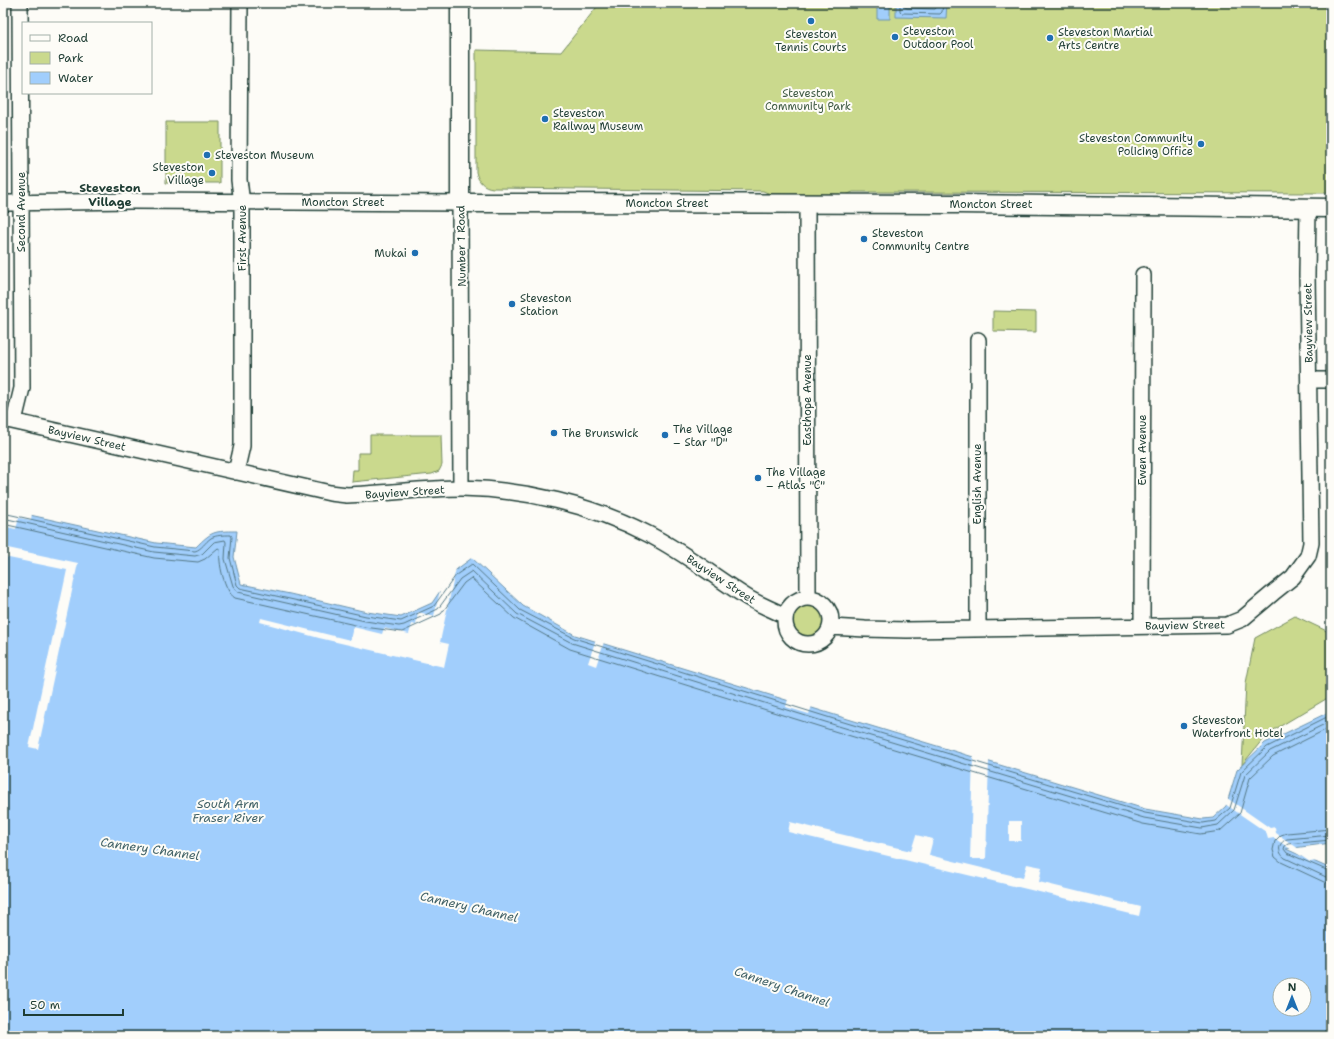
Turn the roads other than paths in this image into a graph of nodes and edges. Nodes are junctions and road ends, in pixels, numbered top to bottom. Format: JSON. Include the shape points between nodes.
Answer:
{"nodes":[{"id":1,"x":20,"y":3,"type":"edge"},
{"id":2,"x":240,"y":3,"type":"edge"},
{"id":3,"x":460,"y":3,"type":"edge"},
{"id":4,"x":3,"y":202,"type":"edge"},
{"id":5,"x":20,"y":202,"type":"junction"},
{"id":6,"x":460,"y":202,"type":"junction"},
{"id":7,"x":242,"y":203,"type":"junction"},
{"id":8,"x":808,"y":204,"type":"junction"},
{"id":9,"x":1308,"y":208,"type":"junction"},
{"id":10,"x":1331,"y":208,"type":"edge"},
{"id":11,"x":1143,"y":275,"type":"dead end"},
{"id":12,"x":978,"y":340,"type":"dead end"},
{"id":13,"x":1309,"y":380,"type":"junction"},
{"id":14,"x":1331,"y":380,"type":"edge"},
{"id":15,"x":9,"y":420,"type":"edge"},
{"id":16,"x":236,"y":472,"type":"junction"},
{"id":17,"x":461,"y":488,"type":"junction"},
{"id":18,"x":808,"y":597,"type":"junction"},
{"id":19,"x":785,"y":616,"type":"junction"},
{"id":20,"x":1142,"y":626,"type":"junction"},
{"id":21,"x":831,"y":627,"type":"junction"},
{"id":22,"x":978,"y":628,"type":"junction"}],
"edges":[{"from":1,"to":5,"type":"street","name":"Second Avenue"},
{"from":2,"to":7,"type":"street","name":"First Avenue","via":[[239,180]]},
{"from":3,"to":6,"type":"street","name":"Number 1 Road"},
{"from":4,"to":5,"type":"street","name":"Moncton Street"},
{"from":5,"to":7,"type":"street","name":"Moncton Street"},
{"from":5,"to":15,"type":"street","name":"Second Avenue","via":[[22,388]]},
{"from":6,"to":7,"type":"street","name":"Moncton Street"},
{"from":6,"to":8,"type":"street","name":"Moncton Street"},
{"from":6,"to":17,"type":"street","name":"Number 1 Road"},
{"from":7,"to":16,"type":"street","name":"First Avenue","via":[[242,446]]},
{"from":8,"to":9,"type":"street","name":"Moncton Street"},
{"from":8,"to":18,"type":"street","name":"Easthope Avenue"},
{"from":9,"to":10,"type":"street","name":"Moncton Street"},
{"from":9,"to":13,"type":"street","name":"Bayview Street"},
{"from":11,"to":20,"type":"street","name":"Ewen Avenue"},
{"from":12,"to":22,"type":"street","name":"English Avenue"},
{"from":13,"to":14,"type":"street"},
{"from":13,"to":20,"type":"street","name":"Bayview Street","via":[[1311,543],[1308,556],[1293,577],[1242,619],[1227,626]]},
{"from":15,"to":16,"type":"street","name":"Bayview Street"},
{"from":16,"to":17,"type":"street","name":"Bayview Street","via":[[347,495]]},
{"from":17,"to":19,"type":"street","name":"Bayview Street","via":[[513,492],[598,511],[672,547],[746,597]]},
{"from":18,"to":19,"type":"street","via":[[796,600]]},
{"from":18,"to":21,"type":"street","via":[[822,601],[827,606],[832,619]]},
{"from":19,"to":21,"type":"street","via":[[786,630],[796,641],[803,644],[823,639]]},
{"from":20,"to":22,"type":"street","name":"Bayview Street"},
{"from":21,"to":22,"type":"street","name":"Bayview Street","via":[[872,630]]}]}
